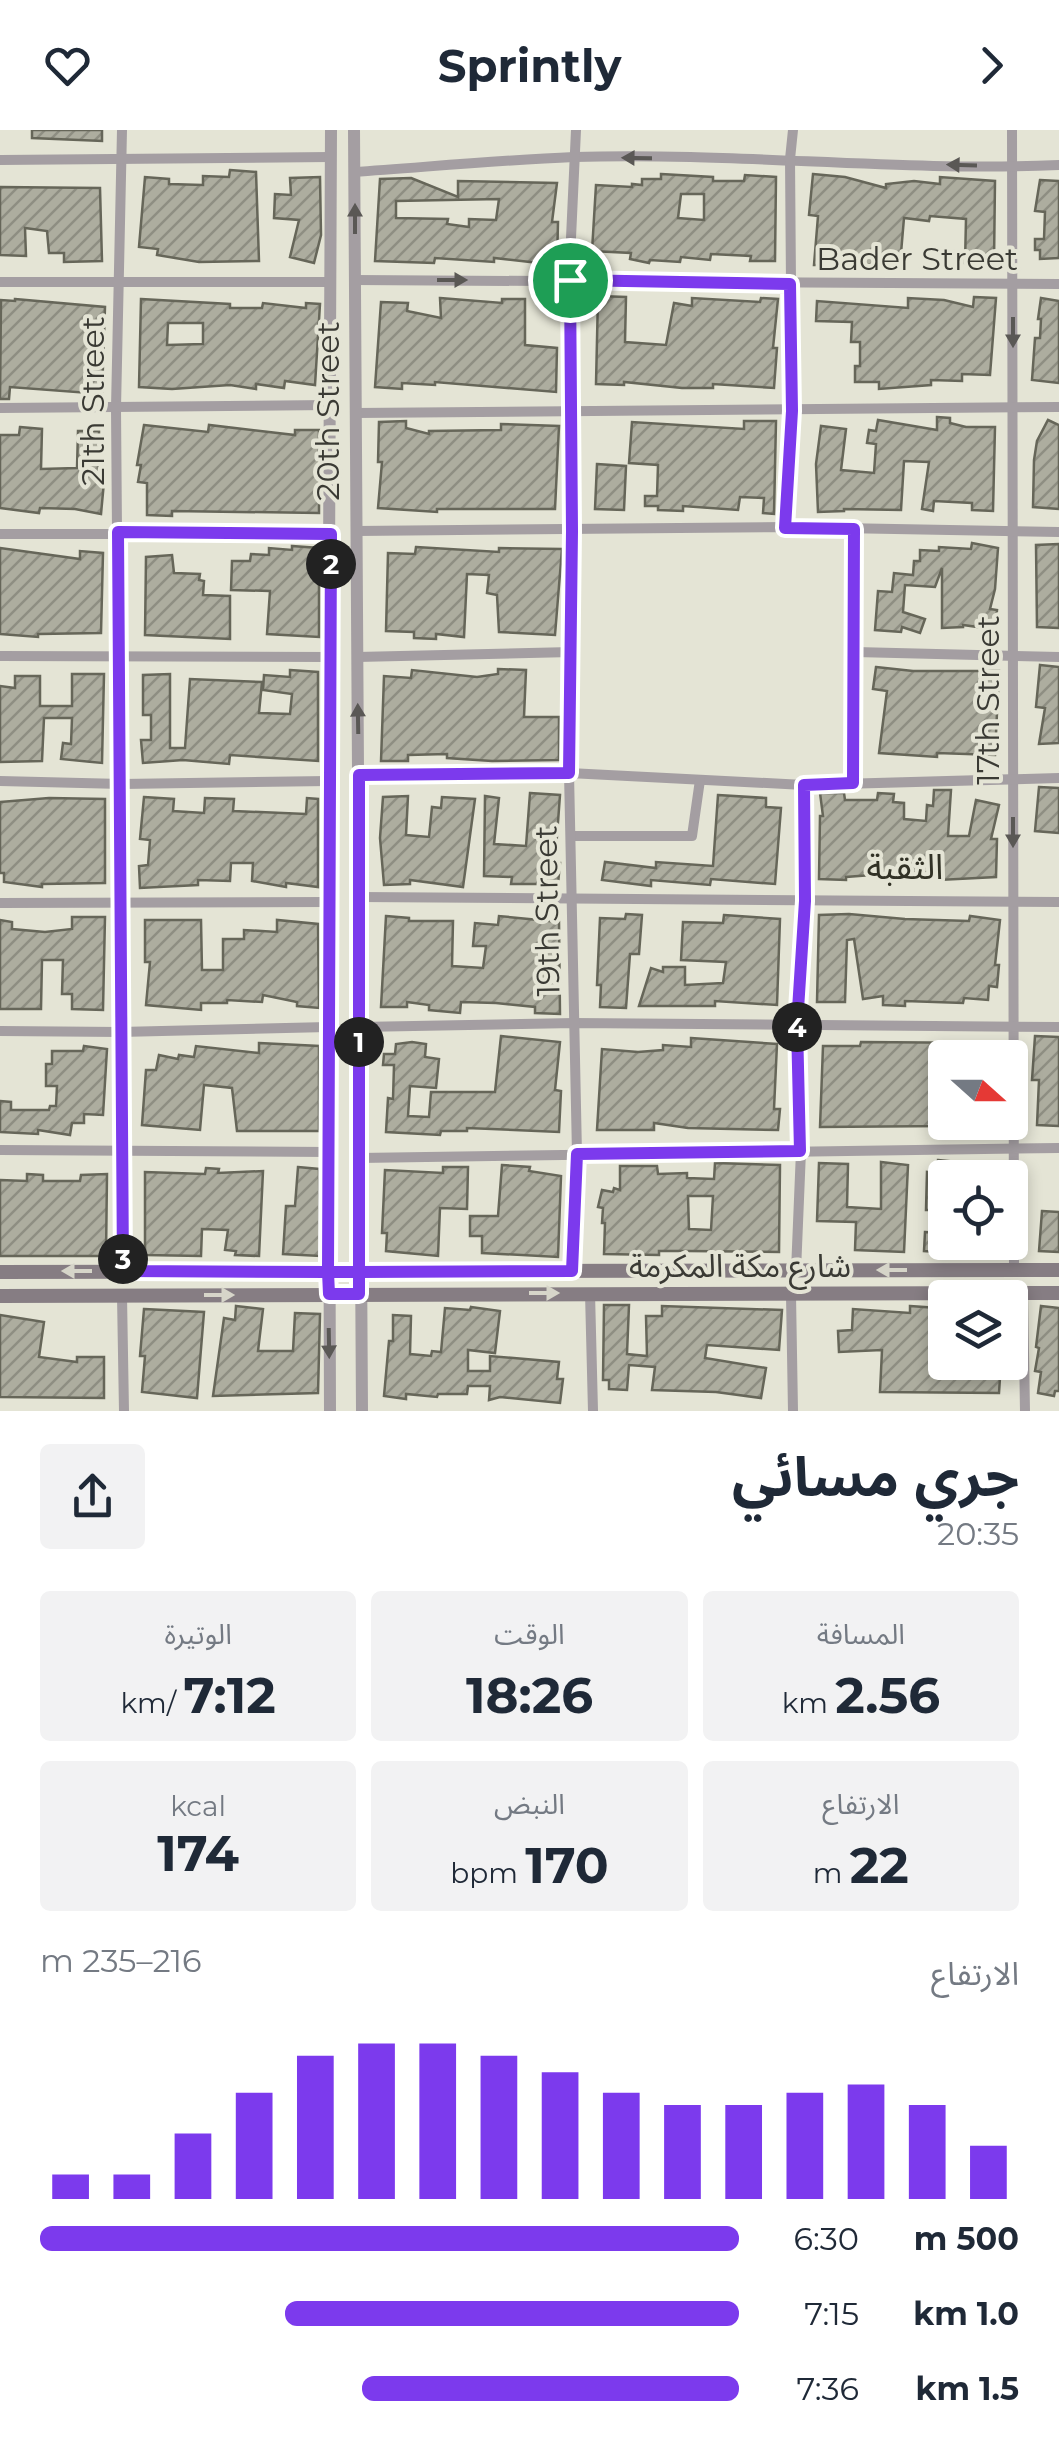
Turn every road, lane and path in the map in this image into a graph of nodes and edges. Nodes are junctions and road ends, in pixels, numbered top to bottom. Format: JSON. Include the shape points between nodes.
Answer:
{"nodes":[{"id":1,"x":122,"y":130,"type":"edge"},
{"id":2,"x":331,"y":130,"type":"edge"},
{"id":3,"x":354,"y":130,"type":"edge"},
{"id":4,"x":576,"y":130,"type":"edge"},
{"id":5,"x":794,"y":130,"type":"edge"},
{"id":6,"x":1012,"y":130,"type":"edge"},
{"id":7,"x":330,"y":157,"type":"junction"},
{"id":8,"x":574,"y":157,"type":"junction"},
{"id":9,"x":790,"y":159,"type":"junction"},
{"id":10,"x":0,"y":160,"type":"edge"},
{"id":11,"x":121,"y":161,"type":"junction"},
{"id":12,"x":1059,"y":164,"type":"edge"},
{"id":13,"x":1012,"y":167,"type":"junction"},
{"id":14,"x":354,"y":172,"type":"junction"},
{"id":15,"x":355,"y":280,"type":"junction"},
{"id":16,"x":570,"y":280,"type":"junction"},
{"id":17,"x":0,"y":282,"type":"edge"},
{"id":18,"x":330,"y":282,"type":"junction"},
{"id":19,"x":118,"y":283,"type":"junction"},
{"id":20,"x":790,"y":284,"type":"junction"},
{"id":21,"x":1059,"y":284,"type":"edge"},
{"id":22,"x":1012,"y":285,"type":"junction"},
{"id":23,"x":330,"y":405,"type":"junction"},
{"id":24,"x":0,"y":408,"type":"edge"},
{"id":25,"x":116,"y":408,"type":"junction"},
{"id":26,"x":1013,"y":408,"type":"junction"},
{"id":27,"x":1059,"y":408,"type":"edge"},
{"id":28,"x":572,"y":410,"type":"junction"},
{"id":29,"x":792,"y":411,"type":"junction"},
{"id":30,"x":356,"y":413,"type":"junction"},
{"id":31,"x":785,"y":528,"type":"junction"},
{"id":32,"x":854,"y":529,"type":"junction"},
{"id":33,"x":357,"y":531,"type":"junction"},
{"id":34,"x":572,"y":531,"type":"junction"},
{"id":35,"x":118,"y":532,"type":"junction"},
{"id":36,"x":1012,"y":532,"type":"junction"},
{"id":37,"x":1059,"y":532,"type":"edge"},
{"id":38,"x":0,"y":534,"type":"edge"},
{"id":39,"x":331,"y":534,"type":"junction"},
{"id":40,"x":572,"y":652,"type":"junction"},
{"id":41,"x":856,"y":652,"type":"junction"},
{"id":42,"x":0,"y":656,"type":"edge"},
{"id":43,"x":116,"y":656,"type":"junction"},
{"id":44,"x":1059,"y":656,"type":"edge"},
{"id":45,"x":330,"y":657,"type":"junction"},
{"id":46,"x":357,"y":657,"type":"junction"},
{"id":47,"x":1013,"y":657,"type":"junction"},
{"id":48,"x":569,"y":773,"type":"junction"},
{"id":49,"x":359,"y":775,"type":"junction"},
{"id":50,"x":1059,"y":778,"type":"edge"},
{"id":51,"x":1012,"y":779,"type":"junction"},
{"id":52,"x":700,"y":780,"type":"junction"},
{"id":53,"x":0,"y":781,"type":"edge"},
{"id":54,"x":328,"y":781,"type":"junction"},
{"id":55,"x":853,"y":783,"type":"junction"},
{"id":56,"x":122,"y":784,"type":"junction"},
{"id":57,"x":804,"y":785,"type":"junction"},
{"id":58,"x":571,"y":836,"type":"junction"},
{"id":59,"x":358,"y":897,"type":"junction"},
{"id":60,"x":573,"y":898,"type":"junction"},
{"id":61,"x":805,"y":901,"type":"junction"},
{"id":62,"x":0,"y":902,"type":"edge"},
{"id":63,"x":328,"y":902,"type":"junction"},
{"id":64,"x":1014,"y":902,"type":"junction"},
{"id":65,"x":1059,"y":902,"type":"edge"},
{"id":66,"x":121,"y":903,"type":"junction"},
{"id":67,"x":574,"y":1023,"type":"junction"},
{"id":68,"x":797,"y":1025,"type":"junction"},
{"id":69,"x":359,"y":1027,"type":"junction"},
{"id":70,"x":1016,"y":1027,"type":"junction"},
{"id":71,"x":1059,"y":1027,"type":"edge"},
{"id":72,"x":328,"y":1028,"type":"junction"},
{"id":73,"x":0,"y":1031,"type":"edge"},
{"id":74,"x":120,"y":1032,"type":"junction"},
{"id":75,"x":1013,"y":1148,"type":"junction"},
{"id":76,"x":1059,"y":1148,"type":"edge"},
{"id":77,"x":0,"y":1150,"type":"edge"},
{"id":78,"x":800,"y":1151,"type":"junction"},
{"id":79,"x":121,"y":1152,"type":"junction"},
{"id":80,"x":329,"y":1152,"type":"junction"},
{"id":81,"x":577,"y":1154,"type":"junction"},
{"id":82,"x":359,"y":1158,"type":"junction"},
{"id":83,"x":796,"y":1270,"type":"junction"},
{"id":84,"x":1014,"y":1270,"type":"junction"},
{"id":85,"x":1059,"y":1270,"type":"edge"},
{"id":86,"x":123,"y":1271,"type":"junction"},
{"id":87,"x":572,"y":1271,"type":"junction"},
{"id":88,"x":0,"y":1272,"type":"edge"},
{"id":89,"x":328,"y":1272,"type":"junction"},
{"id":90,"x":359,"y":1272,"type":"junction"},
{"id":91,"x":1028,"y":1292,"type":"edge"},
{"id":92,"x":1059,"y":1292,"type":"edge"},
{"id":93,"x":590,"y":1293,"type":"junction"},
{"id":94,"x":928,"y":1293,"type":"edge"},
{"id":95,"x":329,"y":1294,"type":"junction"},
{"id":96,"x":359,"y":1294,"type":"junction"},
{"id":97,"x":791,"y":1294,"type":"junction"},
{"id":98,"x":0,"y":1296,"type":"edge"},
{"id":99,"x":122,"y":1296,"type":"junction"},
{"id":100,"x":1024,"y":1380,"type":"edge"},
{"id":101,"x":124,"y":1411,"type":"edge"},
{"id":102,"x":330,"y":1411,"type":"edge"},
{"id":103,"x":362,"y":1411,"type":"edge"},
{"id":104,"x":593,"y":1411,"type":"edge"},
{"id":105,"x":793,"y":1411,"type":"edge"},
{"id":106,"x":1025,"y":1411,"type":"edge"}],
"edges":[{"from":1,"to":11,"type":"street","name":"21th Street"},
{"from":2,"to":7,"type":"street","name":"20th Street"},
{"from":3,"to":14,"type":"street","name":"20th Street"},
{"from":4,"to":8,"type":"street","name":"19th Street"},
{"from":5,"to":9,"type":"street"},
{"from":6,"to":13,"type":"street","name":"17th Street"},
{"from":7,"to":11,"type":"street"},
{"from":7,"to":18,"type":"street","name":"20th Street"},
{"from":9,"to":8,"type":"street","one_way":true},
{"from":8,"to":14,"type":"street"},
{"from":8,"to":16,"type":"street","name":"19th Street"},
{"from":13,"to":9,"type":"street","one_way":true},
{"from":9,"to":20,"type":"street"},
{"from":10,"to":11,"type":"street"},
{"from":11,"to":19,"type":"street","name":"21th Street"},
{"from":12,"to":13,"type":"street"},
{"from":13,"to":22,"type":"street","name":"17th Street"},
{"from":15,"to":14,"type":"street","name":"20th Street","one_way":true},
{"from":15,"to":16,"type":"street","name":"Bader Street","one_way":true},
{"from":15,"to":30,"type":"street","name":"20th Street"},
{"from":16,"to":20,"type":"street","name":"Bader Street"},
{"from":16,"to":28,"type":"street","name":"19th Street"},
{"from":17,"to":19,"type":"street"},
{"from":18,"to":19,"type":"street"},
{"from":18,"to":23,"type":"street","name":"20th Street"},
{"from":19,"to":25,"type":"street","name":"21th Street"},
{"from":20,"to":22,"type":"street","name":"Bader Street"},
{"from":20,"to":29,"type":"street"},
{"from":21,"to":22,"type":"street","name":"Bader Street"},
{"from":22,"to":26,"type":"street","name":"17th Street","one_way":true},
{"from":23,"to":25,"type":"street"},
{"from":23,"to":39,"type":"street","name":"20th Street"},
{"from":24,"to":25,"type":"street"},
{"from":25,"to":35,"type":"street","name":"21th Street"},
{"from":26,"to":27,"type":"street"},
{"from":26,"to":29,"type":"street"},
{"from":26,"to":36,"type":"street","name":"17th Street"},
{"from":28,"to":29,"type":"street"},
{"from":28,"to":30,"type":"street"},
{"from":28,"to":34,"type":"street","name":"19th Street"},
{"from":29,"to":31,"type":"street"},
{"from":30,"to":33,"type":"street","name":"20th Street"},
{"from":31,"to":32,"type":"street"},
{"from":31,"to":34,"type":"street"},
{"from":32,"to":36,"type":"street"},
{"from":32,"to":41,"type":"street"},
{"from":33,"to":34,"type":"street"},
{"from":33,"to":46,"type":"street","name":"20th Street"},
{"from":34,"to":40,"type":"street","name":"19th Street"},
{"from":35,"to":38,"type":"street"},
{"from":35,"to":39,"type":"street"},
{"from":35,"to":43,"type":"street","name":"21th Street"},
{"from":36,"to":37,"type":"street"},
{"from":36,"to":47,"type":"street","name":"17th Street"},
{"from":39,"to":45,"type":"street","name":"20th Street"},
{"from":40,"to":46,"type":"street"},
{"from":40,"to":48,"type":"street","name":"19th Street"},
{"from":41,"to":47,"type":"street"},
{"from":41,"to":55,"type":"street"},
{"from":42,"to":43,"type":"street"},
{"from":43,"to":45,"type":"street"},
{"from":43,"to":56,"type":"street","name":"21th Street"},
{"from":44,"to":47,"type":"street"},
{"from":45,"to":54,"type":"street","name":"20th Street"},
{"from":49,"to":46,"type":"street","name":"20th Street","one_way":true},
{"from":47,"to":51,"type":"street","name":"17th Street"},
{"from":48,"to":49,"type":"street"},
{"from":48,"to":52,"type":"street"},
{"from":48,"to":58,"type":"street","name":"19th Street"},
{"from":49,"to":59,"type":"street","name":"20th Street"},
{"from":50,"to":51,"type":"street"},
{"from":51,"to":55,"type":"street"},
{"from":51,"to":64,"type":"street","name":"17th Street","one_way":true},
{"from":52,"to":57,"type":"street"},
{"from":52,"to":58,"type":"street","via":[[692,836]]},
{"from":53,"to":56,"type":"street"},
{"from":54,"to":56,"type":"street"},
{"from":54,"to":63,"type":"street","name":"20th Street"},
{"from":55,"to":57,"type":"street"},
{"from":56,"to":66,"type":"street","name":"21th Street"},
{"from":57,"to":61,"type":"street"},
{"from":58,"to":60,"type":"street","name":"19th Street"},
{"from":59,"to":60,"type":"street"},
{"from":59,"to":69,"type":"street","name":"20th Street"},
{"from":60,"to":61,"type":"street"},
{"from":60,"to":67,"type":"street","name":"19th Street"},
{"from":61,"to":64,"type":"street"},
{"from":61,"to":68,"type":"street"},
{"from":62,"to":66,"type":"street"},
{"from":63,"to":66,"type":"street"},
{"from":63,"to":72,"type":"street","name":"20th Street"},
{"from":64,"to":65,"type":"street"},
{"from":64,"to":70,"type":"street","name":"17th Street"},
{"from":66,"to":74,"type":"street","name":"21th Street"},
{"from":67,"to":68,"type":"street"},
{"from":67,"to":69,"type":"street"},
{"from":67,"to":81,"type":"street","name":"19th Street"},
{"from":68,"to":70,"type":"street"},
{"from":68,"to":78,"type":"street"},
{"from":69,"to":82,"type":"street","name":"20th Street"},
{"from":70,"to":71,"type":"street"},
{"from":70,"to":75,"type":"street","name":"17th Street"},
{"from":72,"to":74,"type":"street"},
{"from":72,"to":80,"type":"street","name":"20th Street"},
{"from":73,"to":74,"type":"street"},
{"from":74,"to":79,"type":"street","name":"21th Street"},
{"from":75,"to":76,"type":"street"},
{"from":75,"to":78,"type":"street"},
{"from":75,"to":84,"type":"street","name":"17th Street"},
{"from":77,"to":79,"type":"street"},
{"from":78,"to":81,"type":"street"},
{"from":78,"to":83,"type":"street"},
{"from":79,"to":80,"type":"street"},
{"from":79,"to":86,"type":"street","name":"21th Street"},
{"from":80,"to":89,"type":"street","name":"20th Street"},
{"from":81,"to":82,"type":"street"},
{"from":81,"to":87,"type":"street","name":"19th Street"},
{"from":82,"to":90,"type":"street","name":"20th Street"},
{"from":84,"to":83,"type":"main road","name":"شارع مكة المكرمة","one_way":true},
{"from":83,"to":87,"type":"main road","name":"شارع مكة المكرمة"},
{"from":84,"to":85,"type":"main road","name":"شارع مكة المكرمة"},
{"from":86,"to":88,"type":"main road","name":"شارع مكة المكرمة","one_way":true},
{"from":86,"to":89,"type":"main road","name":"شارع مكة المكرمة"},
{"from":87,"to":90,"type":"main road","name":"شارع مكة المكرمة"},
{"from":89,"to":90,"type":"main road","name":"شارع مكة المكرمة"},
{"from":89,"to":95,"type":"street","name":"20th Street"},
{"from":90,"to":96,"type":"street","name":"20th Street"},
{"from":91,"to":92,"type":"main road","name":"شارع مكة المكرمة"},
{"from":96,"to":93,"type":"main road","name":"شارع مكة المكرمة","one_way":true},
{"from":93,"to":97,"type":"main road","name":"شارع مكة المكرمة"},
{"from":93,"to":104,"type":"street"},
{"from":94,"to":97,"type":"main road","name":"شارع مكة المكرمة"},
{"from":95,"to":96,"type":"main road","name":"شارع مكة المكرمة"},
{"from":99,"to":95,"type":"main road","name":"شارع مكة المكرمة","one_way":true},
{"from":95,"to":102,"type":"street","name":"20th Street","one_way":true},
{"from":96,"to":103,"type":"street","name":"20th Street"},
{"from":97,"to":105,"type":"street"},
{"from":98,"to":99,"type":"main road","name":"شارع مكة المكرمة"},
{"from":99,"to":101,"type":"street"},
{"from":100,"to":106,"type":"street"}]}
